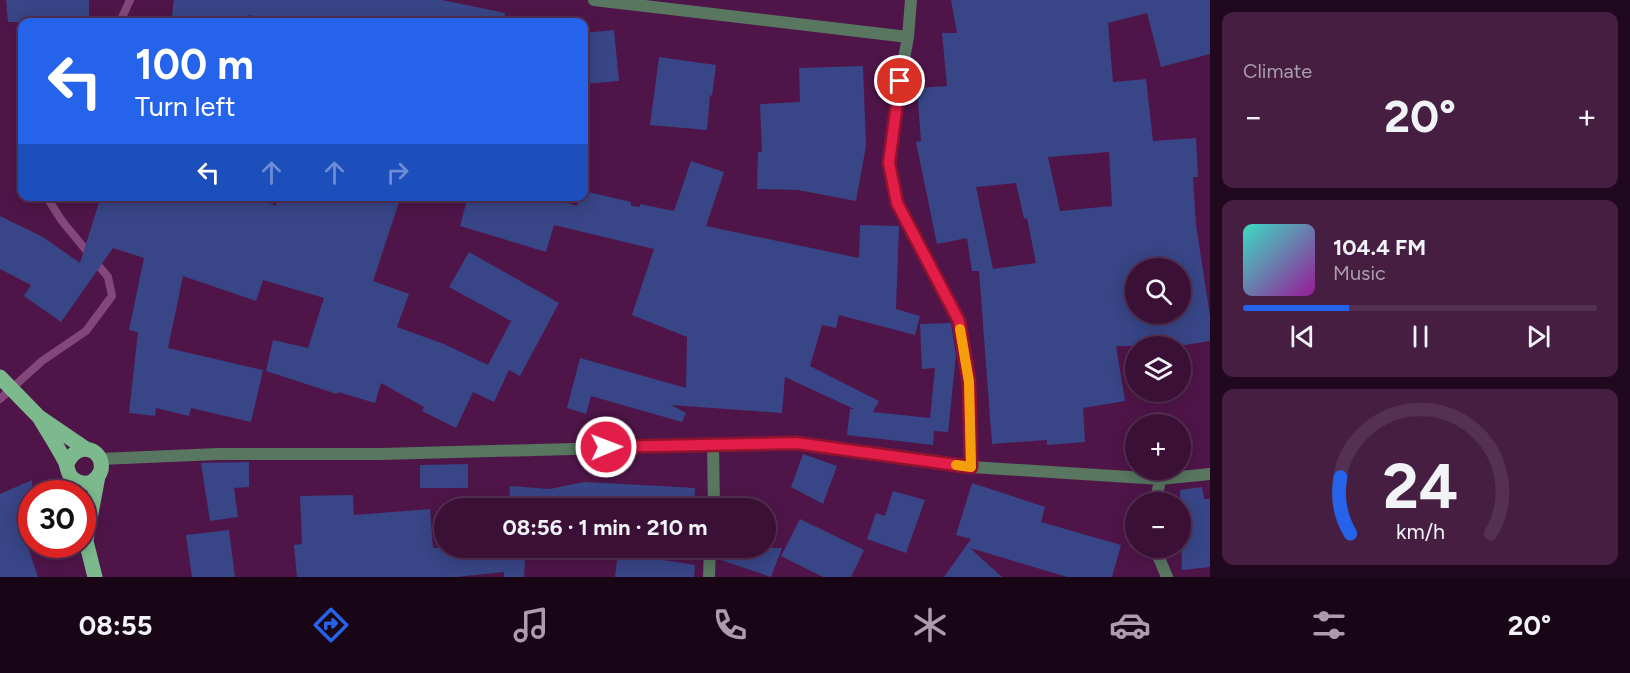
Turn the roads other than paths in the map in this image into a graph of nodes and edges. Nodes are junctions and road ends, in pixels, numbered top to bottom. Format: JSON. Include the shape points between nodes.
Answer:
{"nodes":[{"id":1,"x":594,"y":0,"type":"edge"},
{"id":2,"x":911,"y":0,"type":"edge"},
{"id":3,"x":908,"y":37,"type":"junction"},
{"id":4,"x":2,"y":380,"type":"edge"},
{"id":5,"x":34,"y":413,"type":"junction"},
{"id":6,"x":713,"y":446,"type":"junction"},
{"id":7,"x":86,"y":448,"type":"junction"},
{"id":8,"x":100,"y":459,"type":"junction"},
{"id":9,"x":971,"y":467,"type":"junction"},
{"id":10,"x":68,"y":468,"type":"junction"},
{"id":11,"x":1210,"y":474,"type":"edge"},
{"id":12,"x":98,"y":476,"type":"junction"},
{"id":13,"x":1191,"y":476,"type":"edge"},
{"id":14,"x":1125,"y":477,"type":"edge"},
{"id":15,"x":71,"y":480,"type":"edge"},
{"id":16,"x":96,"y":484,"type":"edge"},
{"id":17,"x":714,"y":498,"type":"edge"},
{"id":18,"x":90,"y":558,"type":"edge"},
{"id":19,"x":710,"y":558,"type":"edge"},
{"id":20,"x":1159,"y":558,"type":"edge"},
{"id":21,"x":95,"y":577,"type":"edge"},
{"id":22,"x":709,"y":577,"type":"edge"},
{"id":23,"x":1167,"y":577,"type":"edge"}],
"edges":[{"from":1,"to":3,"type":"street"},
{"from":2,"to":3,"type":"street"},
{"from":3,"to":9,"type":"street","via":[[889,163],[897,203],[959,321],[969,382]]},
{"from":4,"to":5,"type":"main road"},
{"from":5,"to":7,"type":"main road"},
{"from":5,"to":10,"type":"main road"},
{"from":6,"to":8,"type":"street"},
{"from":6,"to":9,"type":"street","via":[[796,443]]},
{"from":6,"to":17,"type":"street"},
{"from":7,"to":8,"type":"main road"},
{"from":7,"to":10,"type":"main road","via":[[70,456]]},
{"from":8,"to":12,"type":"main road","via":[[102,468]]},
{"from":9,"to":14,"type":"street"},
{"from":10,"to":12,"type":"main road","via":[[74,480],[82,483]]},
{"from":10,"to":15,"type":"main road"},
{"from":11,"to":13,"type":"street"},
{"from":12,"to":16,"type":"main road"},
{"from":18,"to":21,"type":"main road"},
{"from":19,"to":22,"type":"street"},
{"from":20,"to":23,"type":"street"}]}
